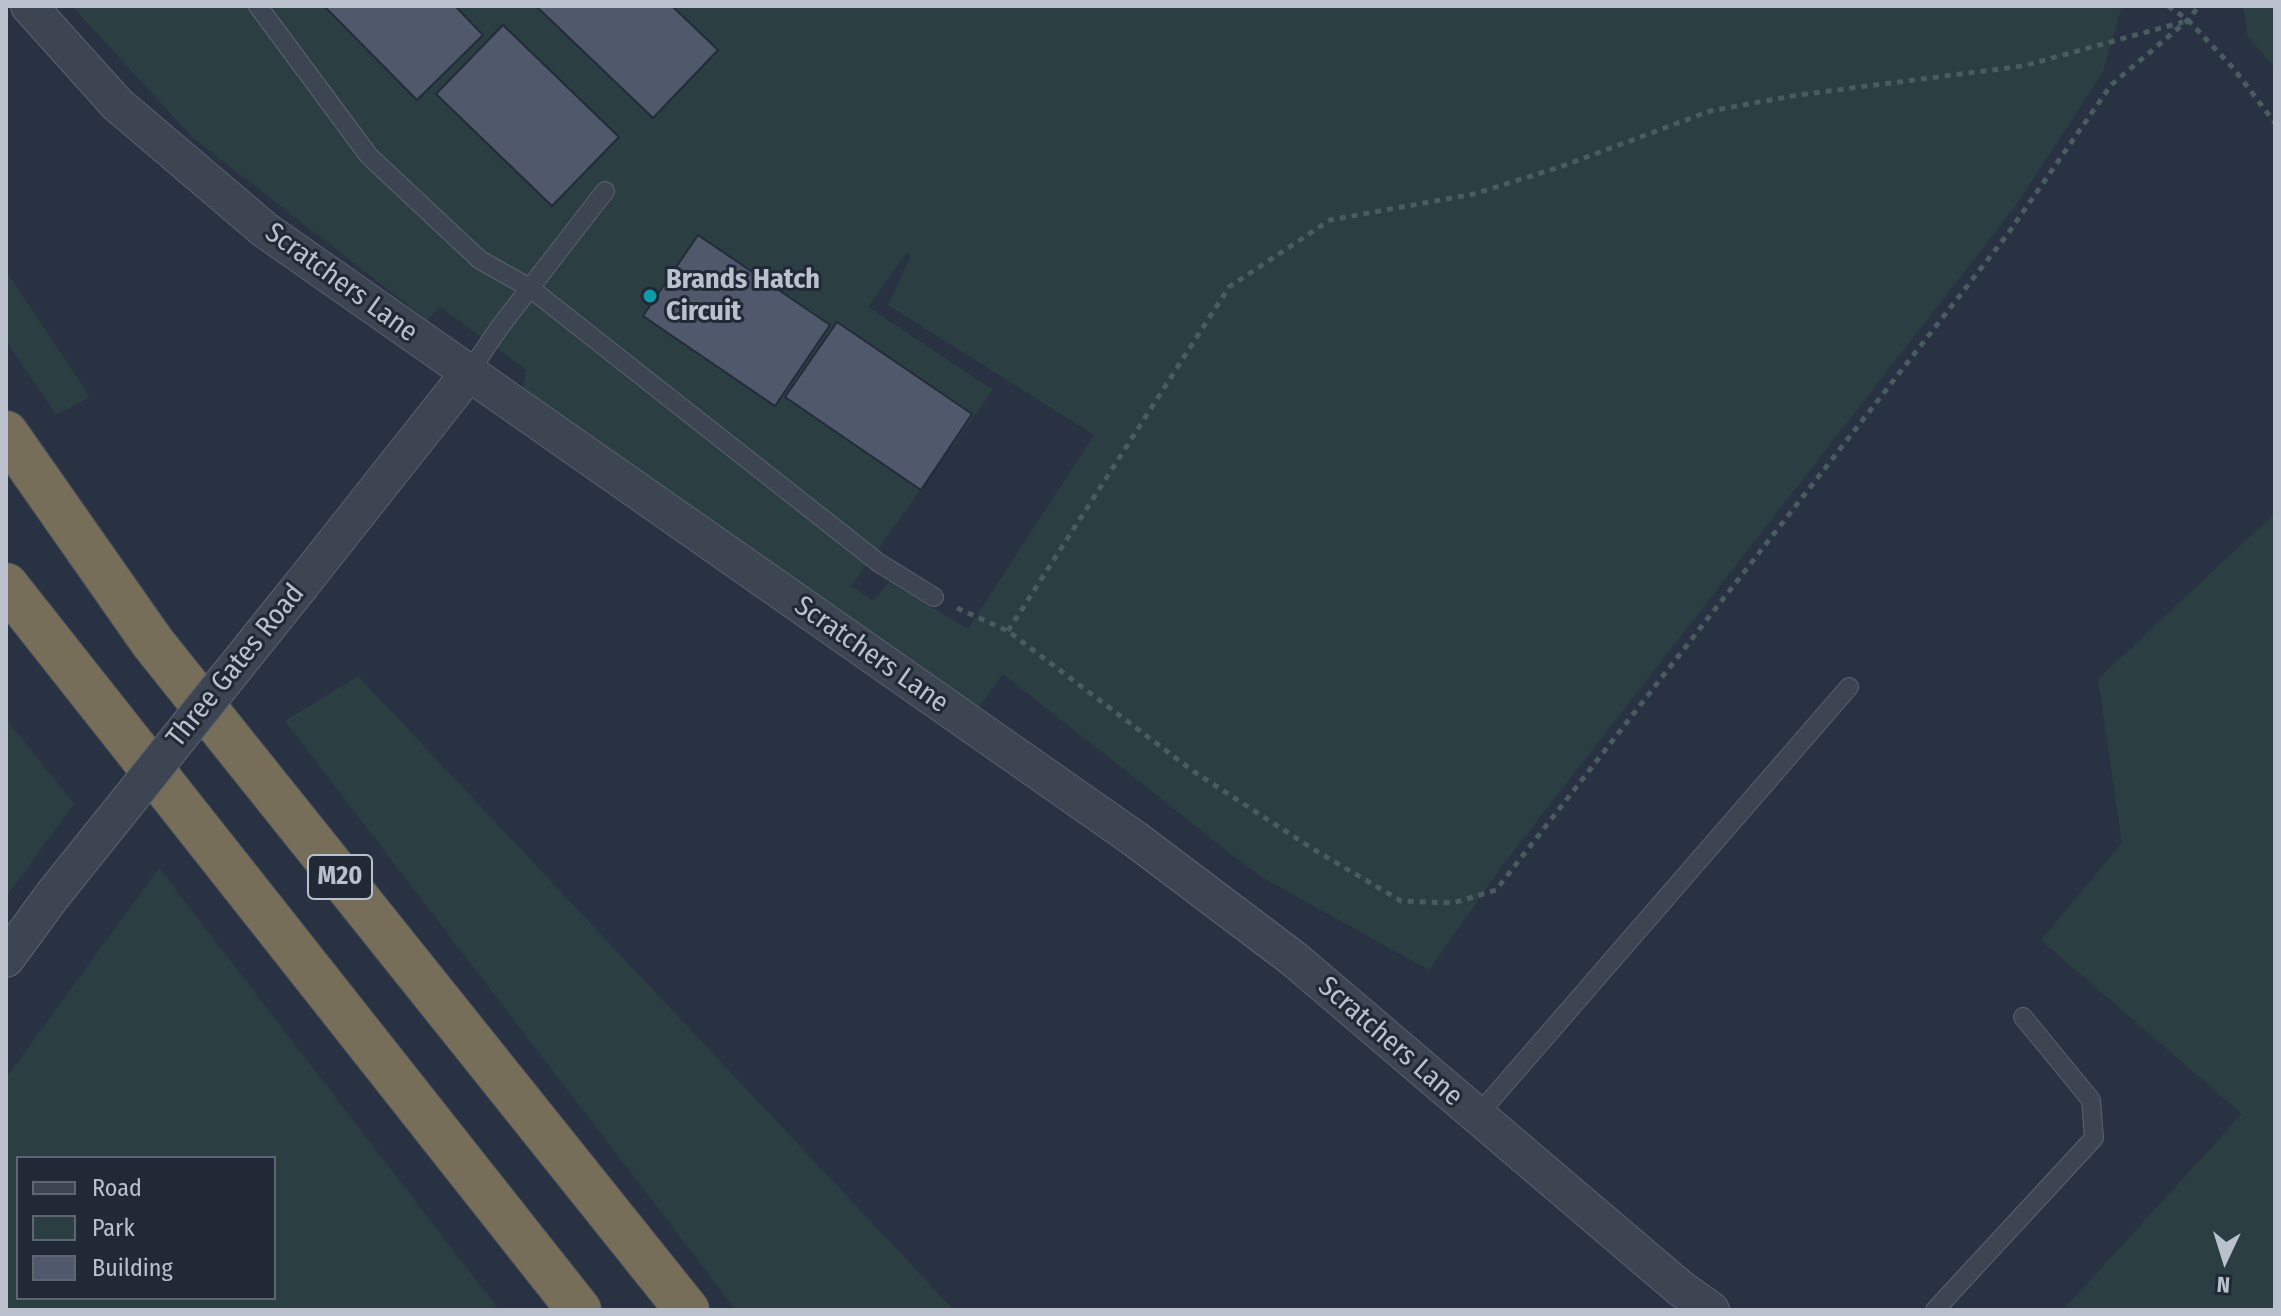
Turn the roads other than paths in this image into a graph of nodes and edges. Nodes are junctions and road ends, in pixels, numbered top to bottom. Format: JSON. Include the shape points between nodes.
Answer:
{"nodes":[{"id":1,"x":29,"y":6,"type":"edge"},
{"id":2,"x":258,"y":6,"type":"edge"},
{"id":3,"x":605,"y":191,"type":"dead end"},
{"id":4,"x":530,"y":288,"type":"junction"},
{"id":5,"x":468,"y":374,"type":"junction"},
{"id":6,"x":6,"y":433,"type":"edge"},
{"id":7,"x":6,"y":585,"type":"edge"},
{"id":8,"x":934,"y":597,"type":"road end"},
{"id":9,"x":1849,"y":687,"type":"dead end"},
{"id":10,"x":6,"y":959,"type":"edge"},
{"id":11,"x":2023,"y":1017,"type":"dead end"},
{"id":12,"x":1477,"y":1116,"type":"junction"},
{"id":13,"x":579,"y":1310,"type":"edge"},
{"id":14,"x":687,"y":1310,"type":"edge"},
{"id":15,"x":1711,"y":1310,"type":"edge"},
{"id":16,"x":1935,"y":1310,"type":"edge"}],
"edges":[{"from":1,"to":5,"type":"street","name":"Scratchers Lane","via":[[117,104],[265,230]]},
{"from":2,"to":4,"type":"lane","via":[[369,156],[480,260]]},
{"from":3,"to":4,"type":"lane"},
{"from":4,"to":5,"type":"lane"},
{"from":4,"to":8,"type":"lane","via":[[879,563]]},
{"from":5,"to":10,"type":"street","name":"Three Gates Road","bridge":true},
{"from":5,"to":12,"type":"street","name":"Scratchers Lane","via":[[1135,839],[1294,959]]},
{"from":6,"to":14,"type":"highway","number":"M20","via":[[153,643]]},
{"from":7,"to":13,"type":"highway","number":"M20"},
{"from":9,"to":12,"type":"lane"},
{"from":11,"to":16,"type":"lane","via":[[2091,1100],[2094,1138]]},
{"from":12,"to":15,"type":"street","name":"Scratchers Lane"}]}
